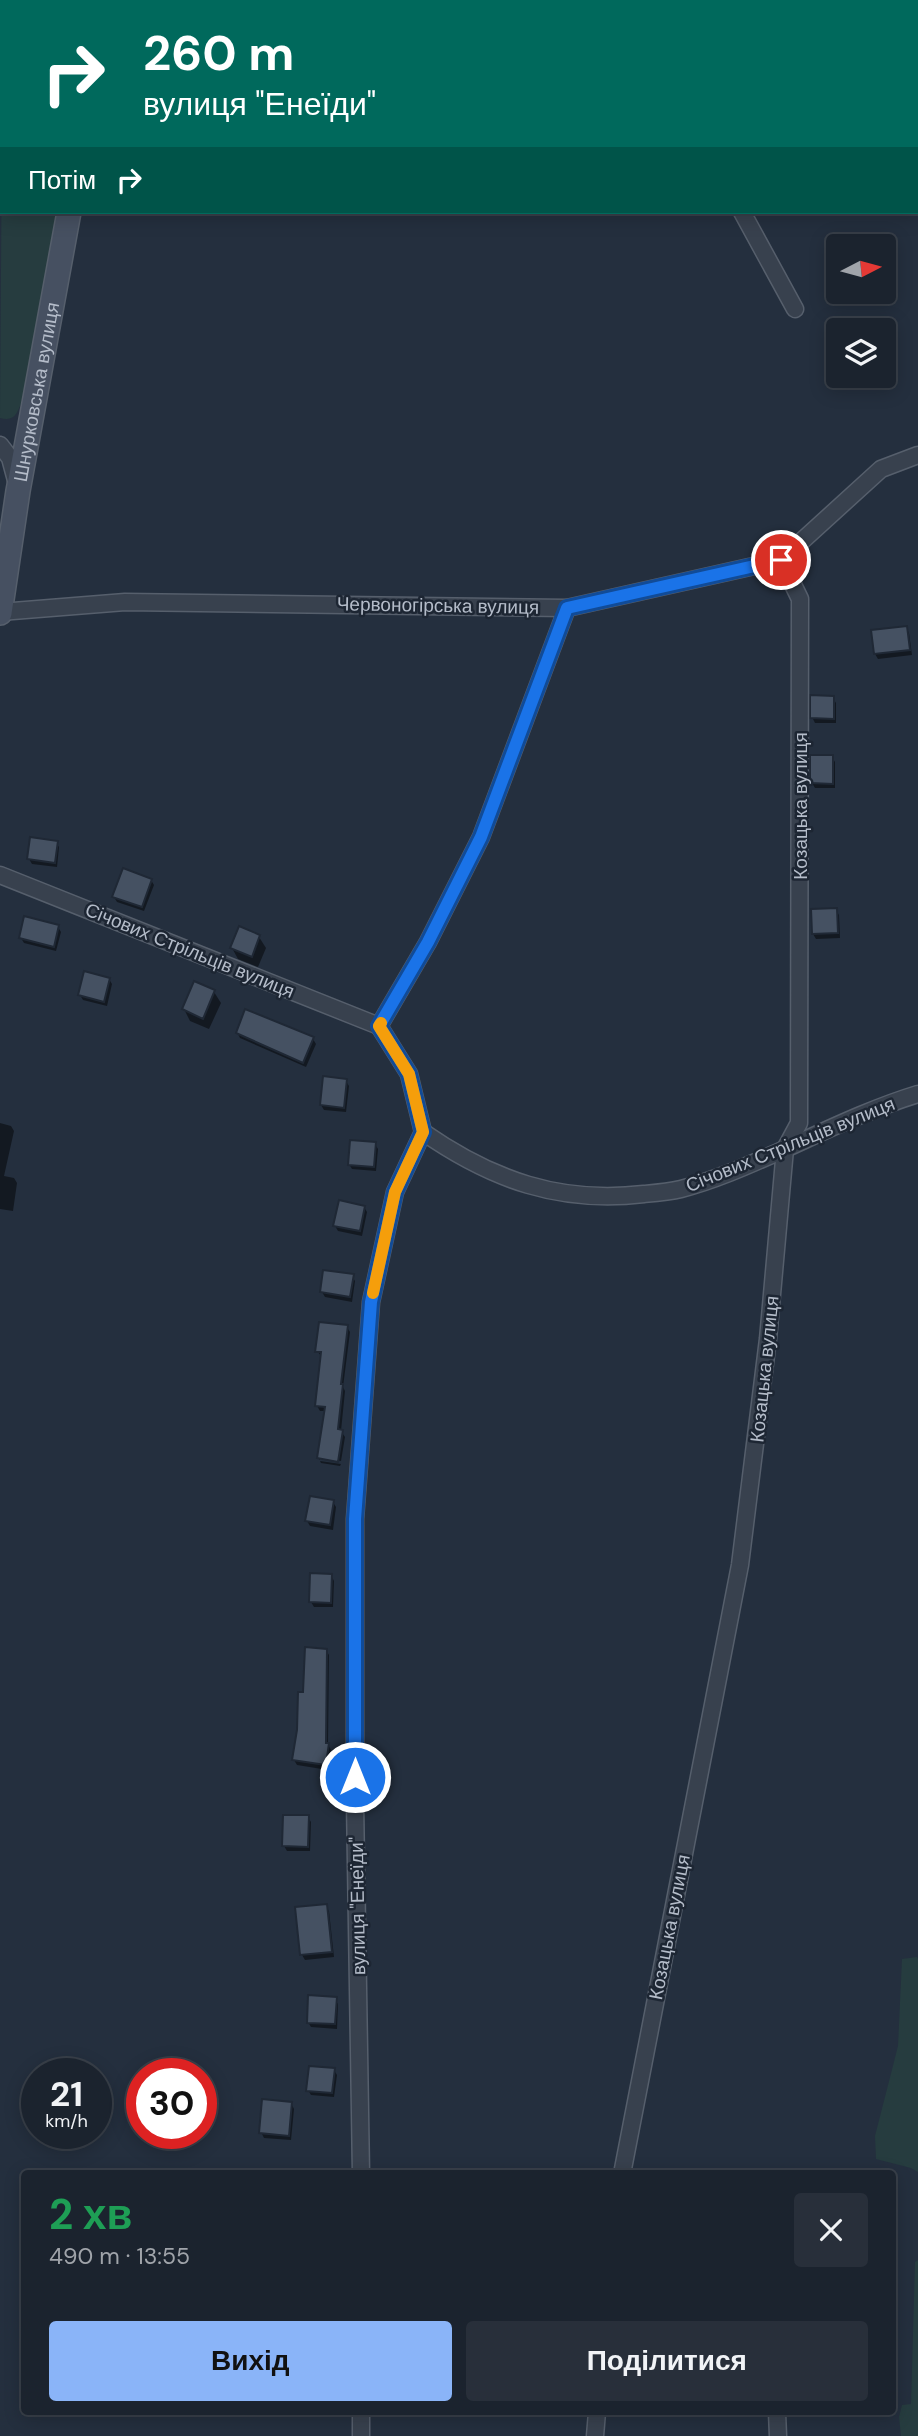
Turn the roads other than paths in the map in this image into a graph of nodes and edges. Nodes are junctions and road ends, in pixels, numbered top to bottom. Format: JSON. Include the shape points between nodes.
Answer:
{"nodes":[{"id":1,"x":69,"y":214,"type":"edge"},
{"id":2,"x":743,"y":214,"type":"edge"},
{"id":3,"x":795,"y":309,"type":"dead end"},
{"id":4,"x":0,"y":445,"type":"edge"},
{"id":5,"x":918,"y":455,"type":"edge"},
{"id":6,"x":18,"y":491,"type":"junction"},
{"id":7,"x":781,"y":560,"type":"junction"},
{"id":8,"x":567,"y":608,"type":"junction"},
{"id":9,"x":0,"y":612,"type":"edge"},
{"id":10,"x":0,"y":875,"type":"edge"},
{"id":11,"x":379,"y":1026,"type":"junction"},
{"id":12,"x":918,"y":1094,"type":"edge"},
{"id":13,"x":423,"y":1132,"type":"junction"},
{"id":14,"x":785,"y":1149,"type":"junction"},
{"id":15,"x":361,"y":2170,"type":"edge"},
{"id":16,"x":623,"y":2170,"type":"edge"},
{"id":17,"x":361,"y":2415,"type":"edge"},
{"id":18,"x":597,"y":2415,"type":"edge"},
{"id":19,"x":777,"y":2415,"type":"edge"},
{"id":20,"x":361,"y":2436,"type":"edge"},
{"id":21,"x":595,"y":2436,"type":"edge"},
{"id":22,"x":778,"y":2436,"type":"edge"}],
"edges":[{"from":1,"to":6,"type":"street","name":"Шнурковська вулиця"},
{"from":2,"to":3,"type":"street"},
{"from":4,"to":6,"type":"street","via":[[10,458]]},
{"from":5,"to":7,"type":"street","name":"Червоногірська вулиця","via":[[881,469]]},
{"from":6,"to":9,"type":"street","name":"Шнурковська вулиця"},
{"from":7,"to":8,"type":"street","name":"Червоногірська вулиця"},
{"from":7,"to":14,"type":"street","name":"Козацька вулиця","via":[[800,600],[799,1123]]},
{"from":8,"to":9,"type":"street","name":"Червоногірська вулиця","via":[[125,602]]},
{"from":8,"to":11,"type":"street","via":[[481,837]]},
{"from":10,"to":11,"type":"street","name":"Січових Стрільців вулиця"},
{"from":11,"to":13,"type":"street","via":[[409,1074]]},
{"from":12,"to":14,"type":"street","name":"Січових Стрільців вулиця","via":[[883,1104]]},
{"from":13,"to":14,"type":"street","name":"Січових Стрільців вулиця","via":[[480,1167],[573,1196],[679,1190]]},
{"from":13,"to":15,"type":"street","name":"вулиця \"Енеїди\"","via":[[395,1192],[371,1302],[355,1519]]},
{"from":14,"to":16,"type":"street","name":"Козацька вулиця","via":[[768,1339],[740,1565]]},
{"from":17,"to":20,"type":"street"},
{"from":18,"to":21,"type":"street"},
{"from":19,"to":22,"type":"street"}]}
